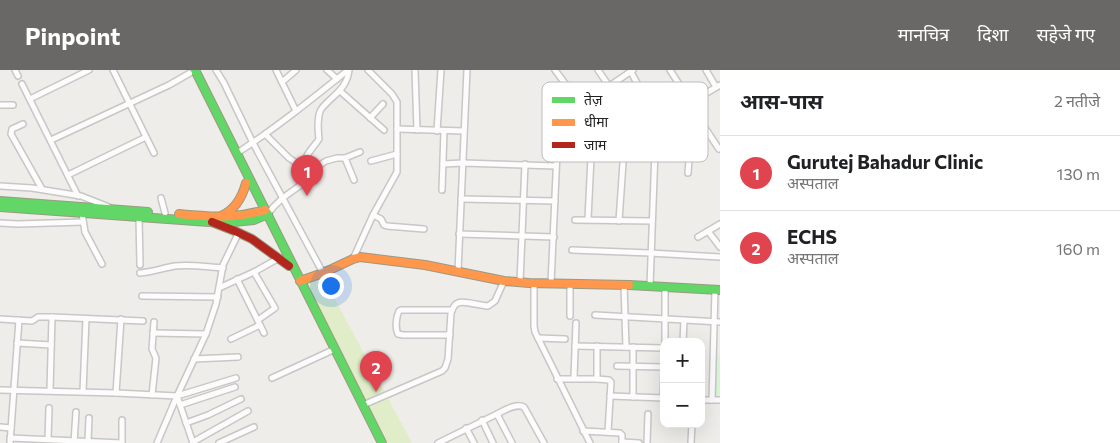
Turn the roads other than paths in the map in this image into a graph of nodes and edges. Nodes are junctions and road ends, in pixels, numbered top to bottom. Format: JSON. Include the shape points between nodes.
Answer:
{"nodes":[{"id":1,"x":15,"y":70,"type":"edge"},
{"id":2,"x":89,"y":70,"type":"edge"},
{"id":3,"x":113,"y":70,"type":"edge"},
{"id":4,"x":216,"y":70,"type":"edge"},
{"id":5,"x":276,"y":70,"type":"edge"},
{"id":6,"x":296,"y":70,"type":"edge"},
{"id":7,"x":328,"y":70,"type":"edge"},
{"id":8,"x":349,"y":70,"type":"edge"},
{"id":9,"x":368,"y":70,"type":"edge"},
{"id":10,"x":415,"y":70,"type":"edge"},
{"id":11,"x":441,"y":70,"type":"edge"},
{"id":12,"x":467,"y":70,"type":"edge"},
{"id":13,"x":555,"y":70,"type":"edge"},
{"id":14,"x":598,"y":70,"type":"edge"},
{"id":15,"x":670,"y":70,"type":"edge"},
{"id":16,"x":706,"y":70,"type":"edge"},
{"id":17,"x":191,"y":71,"type":"edge"},
{"id":18,"x":632,"y":71,"type":"edge"},
{"id":19,"x":83,"y":72,"type":"edge"},
{"id":20,"x":18,"y":76,"type":"dead end"},
{"id":21,"x":337,"y":79,"type":"junction"},
{"id":22,"x":282,"y":82,"type":"junction"},
{"id":23,"x":564,"y":82,"type":"edge"},
{"id":24,"x":606,"y":82,"type":"edge"},
{"id":25,"x":616,"y":82,"type":"edge"},
{"id":26,"x":677,"y":82,"type":"edge"},
{"id":27,"x":22,"y":84,"type":"dead end"},
{"id":28,"x":718,"y":86,"type":"edge"},
{"id":29,"x":340,"y":90,"type":"junction"},
{"id":30,"x":30,"y":99,"type":"junction"},
{"id":31,"x":0,"y":104,"type":"edge"},
{"id":32,"x":129,"y":104,"type":"junction"},
{"id":33,"x":383,"y":104,"type":"dead end"},
{"id":34,"x":14,"y":105,"type":"dead end"},
{"id":35,"x":296,"y":111,"type":"junction"},
{"id":36,"x":370,"y":118,"type":"junction"},
{"id":37,"x":23,"y":124,"type":"dead end"},
{"id":38,"x":397,"y":129,"type":"junction"},
{"id":39,"x":384,"y":130,"type":"dead end"},
{"id":40,"x":417,"y":130,"type":"junction"},
{"id":41,"x":437,"y":131,"type":"junction"},
{"id":42,"x":444,"y":131,"type":"junction"},
{"id":43,"x":464,"y":131,"type":"junction"},
{"id":44,"x":708,"y":131,"type":"edge"},
{"id":45,"x":265,"y":134,"type":"junction"},
{"id":46,"x":146,"y":137,"type":"junction"},
{"id":47,"x":51,"y":140,"type":"junction"},
{"id":48,"x":253,"y":143,"type":"junction"},
{"id":49,"x":720,"y":149,"type":"edge"},
{"id":50,"x":360,"y":152,"type":"dead end"},
{"id":51,"x":154,"y":153,"type":"dead end"},
{"id":52,"x":237,"y":153,"type":"junction"},
{"id":53,"x":397,"y":154,"type":"junction"},
{"id":54,"x":345,"y":158,"type":"junction"},
{"id":55,"x":371,"y":162,"type":"dead end"},
{"id":56,"x":556,"y":162,"type":"edge"},
{"id":57,"x":591,"y":162,"type":"edge"},
{"id":58,"x":623,"y":162,"type":"edge"},
{"id":59,"x":654,"y":162,"type":"edge"},
{"id":60,"x":689,"y":162,"type":"edge"},
{"id":61,"x":463,"y":163,"type":"junction"},
{"id":62,"x":442,"y":164,"type":"junction"},
{"id":63,"x":525,"y":164,"type":"junction"},
{"id":64,"x":556,"y":166,"type":"junction"},
{"id":65,"x":305,"y":171,"type":"junction"},
{"id":66,"x":688,"y":174,"type":"dead end"},
{"id":67,"x":68,"y":175,"type":"junction"},
{"id":68,"x":354,"y":180,"type":"dead end"},
{"id":69,"x":246,"y":183,"type":"junction"},
{"id":70,"x":0,"y":186,"type":"edge"},
{"id":71,"x":42,"y":189,"type":"junction"},
{"id":72,"x":442,"y":190,"type":"dead end"},
{"id":73,"x":78,"y":196,"type":"junction"},
{"id":74,"x":161,"y":198,"type":"dead end"},
{"id":75,"x":282,"y":198,"type":"junction"},
{"id":76,"x":461,"y":199,"type":"junction"},
{"id":77,"x":524,"y":200,"type":"junction"},
{"id":78,"x":0,"y":201,"type":"edge"},
{"id":79,"x":555,"y":201,"type":"junction"},
{"id":80,"x":0,"y":207,"type":"edge"},
{"id":81,"x":114,"y":209,"type":"junction"},
{"id":82,"x":266,"y":212,"type":"junction"},
{"id":83,"x":82,"y":213,"type":"junction"},
{"id":84,"x":165,"y":213,"type":"junction"},
{"id":85,"x":373,"y":215,"type":"junction"},
{"id":86,"x":221,"y":216,"type":"junction"},
{"id":87,"x":139,"y":217,"type":"junction"},
{"id":88,"x":201,"y":219,"type":"junction"},
{"id":89,"x":588,"y":219,"type":"junction"},
{"id":90,"x":575,"y":220,"type":"dead end"},
{"id":91,"x":619,"y":221,"type":"junction"},
{"id":92,"x":652,"y":221,"type":"junction"},
{"id":93,"x":83,"y":222,"type":"junction"},
{"id":94,"x":212,"y":222,"type":"junction"},
{"id":95,"x":0,"y":223,"type":"edge"},
{"id":96,"x":720,"y":224,"type":"edge"},
{"id":97,"x":424,"y":229,"type":"dead end"},
{"id":98,"x":708,"y":231,"type":"junction"},
{"id":99,"x":239,"y":232,"type":"junction"},
{"id":100,"x":459,"y":234,"type":"junction"},
{"id":101,"x":522,"y":236,"type":"junction"},
{"id":102,"x":554,"y":236,"type":"junction"},
{"id":103,"x":698,"y":237,"type":"dead end"},
{"id":104,"x":720,"y":247,"type":"edge"},
{"id":105,"x":572,"y":250,"type":"dead end"},
{"id":106,"x":650,"y":253,"type":"junction"},
{"id":107,"x":720,"y":257,"type":"edge"},
{"id":108,"x":279,"y":258,"type":"junction"},
{"id":109,"x":353,"y":259,"type":"junction"},
{"id":110,"x":102,"y":264,"type":"dead end"},
{"id":111,"x":140,"y":265,"type":"dead end"},
{"id":112,"x":289,"y":266,"type":"junction"},
{"id":113,"x":223,"y":268,"type":"junction"},
{"id":114,"x":458,"y":271,"type":"junction"},
{"id":115,"x":254,"y":272,"type":"junction"},
{"id":116,"x":140,"y":273,"type":"dead end"},
{"id":117,"x":323,"y":273,"type":"junction"},
{"id":118,"x":298,"y":278,"type":"junction"},
{"id":119,"x":237,"y":279,"type":"junction"},
{"id":120,"x":504,"y":281,"type":"junction"},
{"id":121,"x":520,"y":282,"type":"junction"},
{"id":122,"x":534,"y":283,"type":"junction"},
{"id":123,"x":551,"y":283,"type":"junction"},
{"id":124,"x":570,"y":283,"type":"junction"},
{"id":125,"x":624,"y":285,"type":"junction"},
{"id":126,"x":650,"y":286,"type":"junction"},
{"id":127,"x":665,"y":287,"type":"junction"},
{"id":128,"x":219,"y":288,"type":"junction"},
{"id":129,"x":717,"y":290,"type":"edge"},
{"id":130,"x":142,"y":296,"type":"dead end"},
{"id":131,"x":218,"y":297,"type":"junction"},
{"id":132,"x":452,"y":310,"type":"junction"},
{"id":133,"x":570,"y":316,"type":"dead end"},
{"id":134,"x":595,"y":316,"type":"dead end"},
{"id":135,"x":52,"y":317,"type":"junction"},
{"id":136,"x":625,"y":317,"type":"junction"},
{"id":137,"x":0,"y":319,"type":"edge"},
{"id":138,"x":86,"y":319,"type":"junction"},
{"id":139,"x":121,"y":319,"type":"junction"},
{"id":140,"x":666,"y":319,"type":"junction"},
{"id":141,"x":19,"y":320,"type":"junction"},
{"id":142,"x":684,"y":320,"type":"junction"},
{"id":143,"x":143,"y":321,"type":"dead end"},
{"id":144,"x":154,"y":322,"type":"dead end"},
{"id":145,"x":259,"y":322,"type":"junction"},
{"id":146,"x":717,"y":322,"type":"edge"},
{"id":147,"x":576,"y":323,"type":"dead end"},
{"id":148,"x":153,"y":333,"type":"junction"},
{"id":149,"x":264,"y":333,"type":"dead end"},
{"id":150,"x":206,"y":334,"type":"junction"},
{"id":151,"x":450,"y":335,"type":"junction"},
{"id":152,"x":538,"y":338,"type":"junction"},
{"id":153,"x":665,"y":338,"type":"edge"},
{"id":154,"x":683,"y":338,"type":"edge"},
{"id":155,"x":231,"y":339,"type":"dead end"},
{"id":156,"x":565,"y":339,"type":"dead end"},
{"id":157,"x":17,"y":343,"type":"junction"},
{"id":158,"x":50,"y":345,"type":"junction"},
{"id":159,"x":575,"y":346,"type":"junction"},
{"id":160,"x":597,"y":346,"type":"junction"},
{"id":161,"x":626,"y":347,"type":"junction"},
{"id":162,"x":633,"y":347,"type":"junction"},
{"id":163,"x":660,"y":348,"type":"edge"},
{"id":164,"x":334,"y":349,"type":"junction"},
{"id":165,"x":713,"y":354,"type":"junction"},
{"id":166,"x":720,"y":354,"type":"edge"},
{"id":167,"x":238,"y":357,"type":"dead end"},
{"id":168,"x":194,"y":359,"type":"junction"},
{"id":169,"x":617,"y":366,"type":"dead end"},
{"id":170,"x":633,"y":366,"type":"junction"},
{"id":171,"x":660,"y":367,"type":"edge"},
{"id":172,"x":236,"y":378,"type":"dead end"},
{"id":173,"x":272,"y":378,"type":"dead end"},
{"id":174,"x":574,"y":378,"type":"junction"},
{"id":175,"x":597,"y":378,"type":"junction"},
{"id":176,"x":557,"y":379,"type":"junction"},
{"id":177,"x":235,"y":387,"type":"dead end"},
{"id":178,"x":0,"y":390,"type":"edge"},
{"id":179,"x":14,"y":390,"type":"junction"},
{"id":180,"x":50,"y":390,"type":"junction"},
{"id":181,"x":83,"y":392,"type":"junction"},
{"id":182,"x":116,"y":393,"type":"junction"},
{"id":183,"x":152,"y":394,"type":"junction"},
{"id":184,"x":177,"y":396,"type":"junction"},
{"id":185,"x":610,"y":396,"type":"junction"},
{"id":186,"x":633,"y":397,"type":"junction"},
{"id":187,"x":660,"y":398,"type":"edge"},
{"id":188,"x":241,"y":399,"type":"dead end"},
{"id":189,"x":705,"y":400,"type":"edge"},
{"id":190,"x":712,"y":400,"type":"junction"},
{"id":191,"x":720,"y":400,"type":"edge"},
{"id":192,"x":180,"y":405,"type":"junction"},
{"id":193,"x":363,"y":405,"type":"junction"},
{"id":194,"x":49,"y":408,"type":"dead end"},
{"id":195,"x":248,"y":411,"type":"dead end"},
{"id":196,"x":76,"y":412,"type":"dead end"},
{"id":197,"x":497,"y":414,"type":"junction"},
{"id":198,"x":648,"y":414,"type":"dead end"},
{"id":199,"x":89,"y":418,"type":"dead end"},
{"id":200,"x":122,"y":420,"type":"dead end"},
{"id":201,"x":482,"y":420,"type":"junction"},
{"id":202,"x":186,"y":423,"type":"junction"},
{"id":203,"x":254,"y":426,"type":"dead end"},
{"id":204,"x":0,"y":428,"type":"edge"},
{"id":205,"x":11,"y":428,"type":"junction"},
{"id":206,"x":466,"y":428,"type":"junction"},
{"id":207,"x":692,"y":428,"type":"edge"},
{"id":208,"x":583,"y":431,"type":"junction"},
{"id":209,"x":608,"y":432,"type":"junction"},
{"id":210,"x":453,"y":435,"type":"junction"},
{"id":211,"x":10,"y":440,"type":"edge"},
{"id":212,"x":44,"y":440,"type":"edge"},
{"id":213,"x":74,"y":442,"type":"edge"},
{"id":214,"x":88,"y":442,"type":"junction"},
{"id":215,"x":193,"y":442,"type":"edge"},
{"id":216,"x":509,"y":442,"type":"edge"},
{"id":217,"x":622,"y":442,"type":"edge"},
{"id":218,"x":104,"y":443,"type":"edge"},
{"id":219,"x":122,"y":443,"type":"edge"},
{"id":220,"x":156,"y":443,"type":"edge"},
{"id":221,"x":218,"y":443,"type":"edge"},
{"id":222,"x":382,"y":443,"type":"edge"},
{"id":223,"x":439,"y":443,"type":"edge"},
{"id":224,"x":457,"y":443,"type":"edge"},
{"id":225,"x":474,"y":443,"type":"edge"},
{"id":226,"x":492,"y":443,"type":"edge"},
{"id":227,"x":544,"y":443,"type":"edge"},
{"id":228,"x":590,"y":443,"type":"edge"},
{"id":229,"x":639,"y":443,"type":"edge"},
{"id":230,"x":647,"y":443,"type":"edge"},
{"id":231,"x":691,"y":443,"type":"edge"}],
"edges":[{"from":1,"to":20,"type":"street"},
{"from":2,"to":19,"type":"street"},
{"from":3,"to":32,"type":"street"},
{"from":4,"to":48,"type":"street"},
{"from":5,"to":22,"type":"street"},
{"from":6,"to":22,"type":"street"},
{"from":7,"to":21,"type":"street"},
{"from":8,"to":21,"type":"street"},
{"from":8,"to":29,"type":"street"},
{"from":9,"to":38,"type":"street","via":[[396,98]]},
{"from":10,"to":40,"type":"street"},
{"from":11,"to":41,"type":"street"},
{"from":12,"to":43,"type":"street"},
{"from":13,"to":23,"type":"street"},
{"from":14,"to":24,"type":"street"},
{"from":15,"to":26,"type":"street"},
{"from":16,"to":28,"type":"street"},
{"from":17,"to":32,"type":"street"},
{"from":17,"to":52,"type":"street"},
{"from":17,"to":69,"type":"street"},
{"from":18,"to":25,"type":"street"},
{"from":19,"to":30,"type":"street"},
{"from":21,"to":35,"type":"street"},
{"from":22,"to":35,"type":"street"},
{"from":27,"to":30,"type":"street"},
{"from":29,"to":36,"type":"street"},
{"from":29,"to":65,"type":"street","via":[[321,110],[319,139],[307,155]]},
{"from":30,"to":47,"type":"street"},
{"from":31,"to":34,"type":"street"},
{"from":32,"to":46,"type":"street"},
{"from":32,"to":47,"type":"street"},
{"from":33,"to":36,"type":"street"},
{"from":35,"to":45,"type":"street"},
{"from":36,"to":39,"type":"street"},
{"from":37,"to":71,"type":"street","via":[[10,131]]},
{"from":38,"to":40,"type":"street"},
{"from":38,"to":53,"type":"street"},
{"from":40,"to":41,"type":"street"},
{"from":41,"to":42,"type":"street"},
{"from":42,"to":43,"type":"street"},
{"from":42,"to":62,"type":"street"},
{"from":43,"to":61,"type":"street"},
{"from":44,"to":49,"type":"street"},
{"from":45,"to":48,"type":"street"},
{"from":45,"to":65,"type":"street"},
{"from":46,"to":51,"type":"street"},
{"from":46,"to":67,"type":"street"},
{"from":47,"to":67,"type":"street"},
{"from":48,"to":52,"type":"street"},
{"from":48,"to":75,"type":"street"},
{"from":50,"to":54,"type":"street"},
{"from":52,"to":82,"type":"street"},
{"from":53,"to":55,"type":"street"},
{"from":53,"to":85,"type":"street","via":[[396,172]]},
{"from":54,"to":65,"type":"street","via":[[326,161]]},
{"from":54,"to":68,"type":"street"},
{"from":56,"to":64,"type":"street"},
{"from":57,"to":89,"type":"street"},
{"from":58,"to":91,"type":"street"},
{"from":59,"to":92,"type":"street"},
{"from":60,"to":66,"type":"street"},
{"from":61,"to":62,"type":"street"},
{"from":61,"to":63,"type":"street"},
{"from":61,"to":76,"type":"street"},
{"from":62,"to":72,"type":"street"},
{"from":63,"to":64,"type":"street"},
{"from":63,"to":77,"type":"street"},
{"from":64,"to":79,"type":"street"},
{"from":65,"to":75,"type":"street","via":[[306,181]]},
{"from":67,"to":73,"type":"street"},
{"from":69,"to":82,"type":"street"},
{"from":69,"to":86,"type":"street","via":[[235,208]]},
{"from":70,"to":71,"type":"street"},
{"from":71,"to":73,"type":"street"},
{"from":73,"to":81,"type":"street"},
{"from":74,"to":84,"type":"street"},
{"from":75,"to":82,"type":"street"},
{"from":75,"to":117,"type":"street"},
{"from":76,"to":77,"type":"street"},
{"from":76,"to":100,"type":"street"},
{"from":77,"to":79,"type":"street"},
{"from":77,"to":101,"type":"street"},
{"from":78,"to":81,"type":"street"},
{"from":79,"to":102,"type":"street"},
{"from":80,"to":83,"type":"street"},
{"from":81,"to":84,"type":"street"},
{"from":82,"to":86,"type":"street"},
{"from":82,"to":94,"type":"street","via":[[254,220]]},
{"from":82,"to":112,"type":"street"},
{"from":82,"to":118,"type":"street"},
{"from":83,"to":87,"type":"street"},
{"from":83,"to":93,"type":"street"},
{"from":84,"to":88,"type":"street"},
{"from":85,"to":97,"type":"street","via":[[387,226]]},
{"from":85,"to":109,"type":"street"},
{"from":86,"to":88,"type":"street"},
{"from":87,"to":88,"type":"street"},
{"from":87,"to":111,"type":"street"},
{"from":88,"to":94,"type":"street"},
{"from":89,"to":90,"type":"street"},
{"from":89,"to":91,"type":"street"},
{"from":91,"to":92,"type":"street"},
{"from":92,"to":106,"type":"street"},
{"from":93,"to":95,"type":"street"},
{"from":93,"to":110,"type":"street"},
{"from":94,"to":99,"type":"street"},
{"from":96,"to":98,"type":"street"},
{"from":98,"to":103,"type":"street"},
{"from":98,"to":104,"type":"street"},
{"from":99,"to":108,"type":"street"},
{"from":99,"to":113,"type":"street"},
{"from":100,"to":101,"type":"street"},
{"from":100,"to":114,"type":"street"},
{"from":101,"to":102,"type":"street"},
{"from":101,"to":121,"type":"street"},
{"from":102,"to":123,"type":"street"},
{"from":105,"to":106,"type":"street"},
{"from":106,"to":107,"type":"street"},
{"from":106,"to":126,"type":"street"},
{"from":108,"to":112,"type":"street"},
{"from":108,"to":115,"type":"street"},
{"from":109,"to":114,"type":"street","via":[[360,257]]},
{"from":109,"to":117,"type":"street"},
{"from":112,"to":118,"type":"street"},
{"from":113,"to":116,"type":"street","via":[[188,265]]},
{"from":113,"to":128,"type":"street"},
{"from":114,"to":120,"type":"street"},
{"from":115,"to":119,"type":"street"},
{"from":115,"to":145,"type":"street","via":[[275,308]]},
{"from":117,"to":118,"type":"street"},
{"from":118,"to":164,"type":"street"},
{"from":119,"to":128,"type":"street"},
{"from":119,"to":145,"type":"street"},
{"from":120,"to":121,"type":"street"},
{"from":120,"to":132,"type":"street","via":[[490,305],[459,302]]},
{"from":121,"to":122,"type":"street"},
{"from":122,"to":123,"type":"street"},
{"from":122,"to":152,"type":"street","via":[[534,326]]},
{"from":123,"to":124,"type":"street"},
{"from":124,"to":125,"type":"street"},
{"from":124,"to":133,"type":"street"},
{"from":125,"to":126,"type":"street"},
{"from":125,"to":136,"type":"street"},
{"from":126,"to":127,"type":"street"},
{"from":127,"to":129,"type":"street"},
{"from":127,"to":140,"type":"street"},
{"from":128,"to":131,"type":"street"},
{"from":129,"to":146,"type":"street"},
{"from":130,"to":131,"type":"street"},
{"from":131,"to":150,"type":"street"},
{"from":132,"to":151,"type":"street"},
{"from":132,"to":151,"type":"street","via":[[401,310],[397,314],[398,334]]},
{"from":134,"to":136,"type":"street"},
{"from":135,"to":138,"type":"street"},
{"from":135,"to":141,"type":"street"},
{"from":135,"to":158,"type":"street"},
{"from":136,"to":140,"type":"street"},
{"from":136,"to":161,"type":"street"},
{"from":137,"to":141,"type":"street"},
{"from":138,"to":139,"type":"street"},
{"from":138,"to":181,"type":"street"},
{"from":139,"to":143,"type":"street"},
{"from":139,"to":182,"type":"street"},
{"from":140,"to":142,"type":"street"},
{"from":140,"to":153,"type":"street"},
{"from":141,"to":157,"type":"street"},
{"from":142,"to":146,"type":"street"},
{"from":142,"to":154,"type":"street"},
{"from":144,"to":148,"type":"street"},
{"from":145,"to":149,"type":"street"},
{"from":145,"to":155,"type":"street"},
{"from":146,"to":165,"type":"street"},
{"from":147,"to":159,"type":"street"},
{"from":148,"to":150,"type":"street"},
{"from":148,"to":183,"type":"street","via":[[152,348],[156,358]]},
{"from":150,"to":168,"type":"street"},
{"from":151,"to":193,"type":"street","via":[[447,363],[442,371]]},
{"from":152,"to":156,"type":"street"},
{"from":152,"to":176,"type":"street"},
{"from":157,"to":158,"type":"street"},
{"from":157,"to":179,"type":"street"},
{"from":158,"to":180,"type":"street"},
{"from":159,"to":160,"type":"street"},
{"from":159,"to":174,"type":"street"},
{"from":160,"to":161,"type":"street"},
{"from":160,"to":175,"type":"street"},
{"from":161,"to":162,"type":"street"},
{"from":162,"to":163,"type":"street"},
{"from":162,"to":170,"type":"street"},
{"from":164,"to":173,"type":"street"},
{"from":164,"to":193,"type":"street"},
{"from":165,"to":166,"type":"street"},
{"from":165,"to":190,"type":"street"},
{"from":167,"to":168,"type":"street"},
{"from":168,"to":184,"type":"street"},
{"from":169,"to":170,"type":"street"},
{"from":170,"to":171,"type":"street"},
{"from":170,"to":186,"type":"street"},
{"from":172,"to":184,"type":"street"},
{"from":174,"to":175,"type":"street"},
{"from":174,"to":176,"type":"street"},
{"from":175,"to":185,"type":"street","via":[[610,381]]},
{"from":176,"to":208,"type":"street"},
{"from":177,"to":192,"type":"street"},
{"from":178,"to":179,"type":"street"},
{"from":179,"to":180,"type":"street"},
{"from":179,"to":205,"type":"street"},
{"from":180,"to":181,"type":"street"},
{"from":181,"to":182,"type":"street"},
{"from":182,"to":183,"type":"street"},
{"from":183,"to":184,"type":"street"},
{"from":184,"to":192,"type":"street"},
{"from":184,"to":220,"type":"street"},
{"from":185,"to":186,"type":"street"},
{"from":185,"to":209,"type":"street"},
{"from":186,"to":187,"type":"street"},
{"from":188,"to":202,"type":"street"},
{"from":189,"to":190,"type":"street"},
{"from":190,"to":191,"type":"street"},
{"from":192,"to":202,"type":"street"},
{"from":193,"to":222,"type":"street"},
{"from":194,"to":212,"type":"street"},
{"from":195,"to":215,"type":"street"},
{"from":196,"to":213,"type":"street"},
{"from":197,"to":201,"type":"street"},
{"from":197,"to":216,"type":"street"},
{"from":197,"to":227,"type":"street","via":[[516,406],[524,407]]},
{"from":198,"to":230,"type":"street"},
{"from":199,"to":214,"type":"street"},
{"from":200,"to":219,"type":"street"},
{"from":201,"to":206,"type":"street"},
{"from":201,"to":226,"type":"street"},
{"from":202,"to":215,"type":"street"},
{"from":203,"to":221,"type":"street"},
{"from":204,"to":205,"type":"street"},
{"from":205,"to":211,"type":"street"},
{"from":206,"to":210,"type":"street"},
{"from":206,"to":225,"type":"street"},
{"from":207,"to":231,"type":"street"},
{"from":208,"to":209,"type":"street"},
{"from":208,"to":228,"type":"street"},
{"from":209,"to":217,"type":"street","via":[[621,433]]},
{"from":210,"to":223,"type":"street"},
{"from":210,"to":224,"type":"street"},
{"from":211,"to":212,"type":"street"},
{"from":212,"to":213,"type":"street"},
{"from":213,"to":214,"type":"street"},
{"from":214,"to":218,"type":"street"},
{"from":217,"to":229,"type":"street"},
{"from":218,"to":219,"type":"street"}]}
